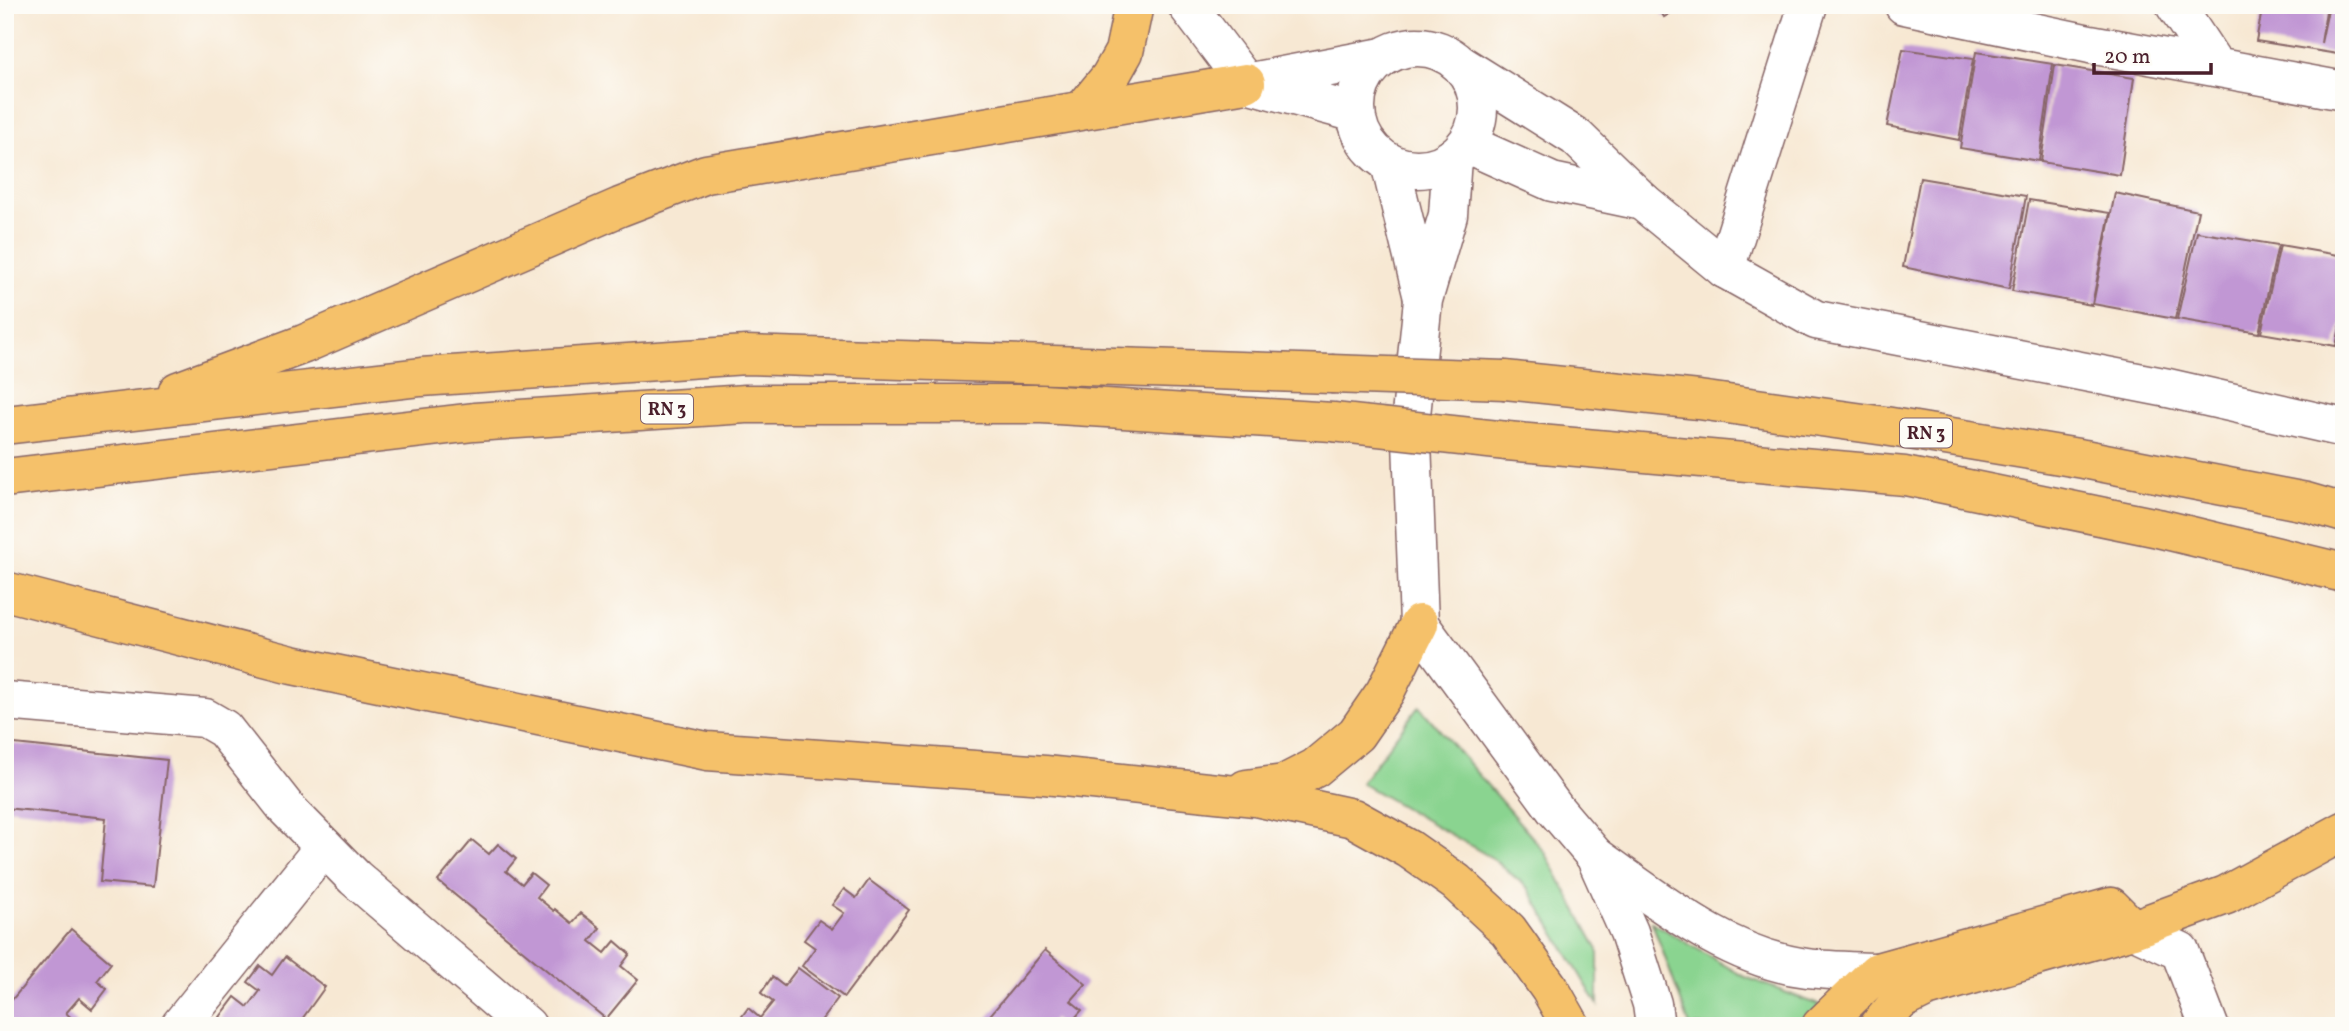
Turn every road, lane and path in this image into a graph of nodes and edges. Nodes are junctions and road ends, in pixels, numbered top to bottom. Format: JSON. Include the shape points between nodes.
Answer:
{"nodes":[{"id":1,"x":1134,"y":5,"type":"edge"},
{"id":2,"x":1187,"y":5,"type":"edge"},
{"id":3,"x":1808,"y":5,"type":"edge"},
{"id":4,"x":1904,"y":5,"type":"edge"},
{"id":5,"x":2175,"y":5,"type":"edge"},
{"id":6,"x":1382,"y":57,"type":"junction"},
{"id":7,"x":1461,"y":65,"type":"junction"},
{"id":8,"x":2216,"y":67,"type":"junction"},
{"id":9,"x":1245,"y":83,"type":"junction"},
{"id":10,"x":2344,"y":90,"type":"edge"},
{"id":11,"x":1083,"y":110,"type":"junction"},
{"id":12,"x":1356,"y":113,"type":"junction"},
{"id":13,"x":1459,"y":151,"type":"junction"},
{"id":14,"x":1391,"y":163,"type":"junction"},
{"id":15,"x":1642,"y":201,"type":"junction"},
{"id":16,"x":1725,"y":269,"type":"junction"},
{"id":17,"x":1423,"y":300,"type":"junction"},
{"id":18,"x":121,"y":412,"type":"junction"},
{"id":19,"x":2334,"y":423,"type":"edge"},
{"id":20,"x":5,"y":425,"type":"edge"},
{"id":21,"x":5,"y":478,"type":"edge"},
{"id":22,"x":2344,"y":513,"type":"edge"},
{"id":23,"x":2344,"y":573,"type":"edge"},
{"id":24,"x":5,"y":591,"type":"edge"},
{"id":25,"x":1419,"y":624,"type":"junction"},
{"id":26,"x":5,"y":701,"type":"edge"},
{"id":27,"x":1174,"y":789,"type":"junction"},
{"id":28,"x":2344,"y":831,"type":"edge"},
{"id":29,"x":324,"y":847,"type":"junction"},
{"id":30,"x":1595,"y":856,"type":"junction"},
{"id":31,"x":2226,"y":895,"type":"junction"},
{"id":32,"x":2133,"y":929,"type":"junction"},
{"id":33,"x":2180,"y":951,"type":"junction"},
{"id":34,"x":1877,"y":972,"type":"junction"},
{"id":35,"x":1858,"y":1012,"type":"edge"},
{"id":36,"x":180,"y":1026,"type":"edge"},
{"id":37,"x":527,"y":1026,"type":"edge"},
{"id":38,"x":1571,"y":1026,"type":"edge"},
{"id":39,"x":1655,"y":1026,"type":"edge"},
{"id":40,"x":1821,"y":1026,"type":"edge"},
{"id":41,"x":1878,"y":1026,"type":"edge"},
{"id":42,"x":2209,"y":1026,"type":"edge"}],
"edges":[{"from":1,"to":11,"type":"main road","via":[[1124,52]]},
{"from":2,"to":9,"type":"street"},
{"from":3,"to":16,"type":"street"},
{"from":4,"to":8,"type":"street"},
{"from":5,"to":8,"type":"street"},
{"from":6,"to":7,"type":"street","via":[[1402,48],[1424,47],[1444,52]]},
{"from":6,"to":9,"type":"street"},
{"from":6,"to":12,"type":"street","via":[[1367,72],[1358,91]]},
{"from":7,"to":13,"type":"street","via":[[1473,82],[1478,103],[1476,124]]},
{"from":7,"to":15,"type":"street","via":[[1576,137]]},
{"from":8,"to":10,"type":"street"},
{"from":9,"to":11,"type":"main road"},
{"from":9,"to":12,"type":"street"},
{"from":11,"to":18,"type":"main road","via":[[706,174],[304,344]]},
{"from":12,"to":14,"type":"street","via":[[1361,133],[1373,150]]},
{"from":13,"to":14,"type":"street","via":[[1432,167],[1410,169]]},
{"from":13,"to":15,"type":"street","via":[[1552,182]]},
{"from":13,"to":17,"type":"street","via":[[1448,215]]},
{"from":14,"to":17,"type":"street"},
{"from":15,"to":16,"type":"street"},
{"from":16,"to":19,"type":"street","via":[[1816,320]]},
{"from":17,"to":25,"type":"street","via":[[1411,415]]},
{"from":18,"to":20,"type":"main road","number":"RN 3"},
{"from":18,"to":22,"type":"main road","number":"RN 3","bridge":true,"via":[[421,377],[746,355],[1505,380],[1885,426],[2097,462]]},
{"from":21,"to":23,"type":"main road","number":"RN 3","bridge":true,"via":[[474,422],[746,404],[1042,404],[1333,422],[1905,476],[2158,528]]},
{"from":24,"to":27,"type":"main road","via":[[292,665],[707,751]]},
{"from":25,"to":27,"type":"main road","via":[[1385,692],[1356,734],[1315,768],[1284,784]]},
{"from":25,"to":30,"type":"street"},
{"from":26,"to":29,"type":"street","via":[[205,719],[224,729],[287,809]]},
{"from":27,"to":38,"type":"main road","via":[[1255,797],[1353,818],[1409,849],[1456,882],[1508,930]]},
{"from":28,"to":31,"type":"main road"},
{"from":29,"to":36,"type":"street"},
{"from":29,"to":37,"type":"street"},
{"from":30,"to":34,"type":"street","via":[[1675,912],[1731,944],[1807,968]]},
{"from":30,"to":39,"type":"street","via":[[1629,932],[1653,1004]]},
{"from":31,"to":32,"type":"main road"},
{"from":31,"to":33,"type":"street"},
{"from":32,"to":33,"type":"street"},
{"from":32,"to":34,"type":"main road","via":[[2111,907]]},
{"from":32,"to":41,"type":"main road","via":[[1926,988],[1900,1002]]},
{"from":33,"to":42,"type":"street"},
{"from":34,"to":35,"type":"main road"},
{"from":35,"to":40,"type":"main road"}]}
